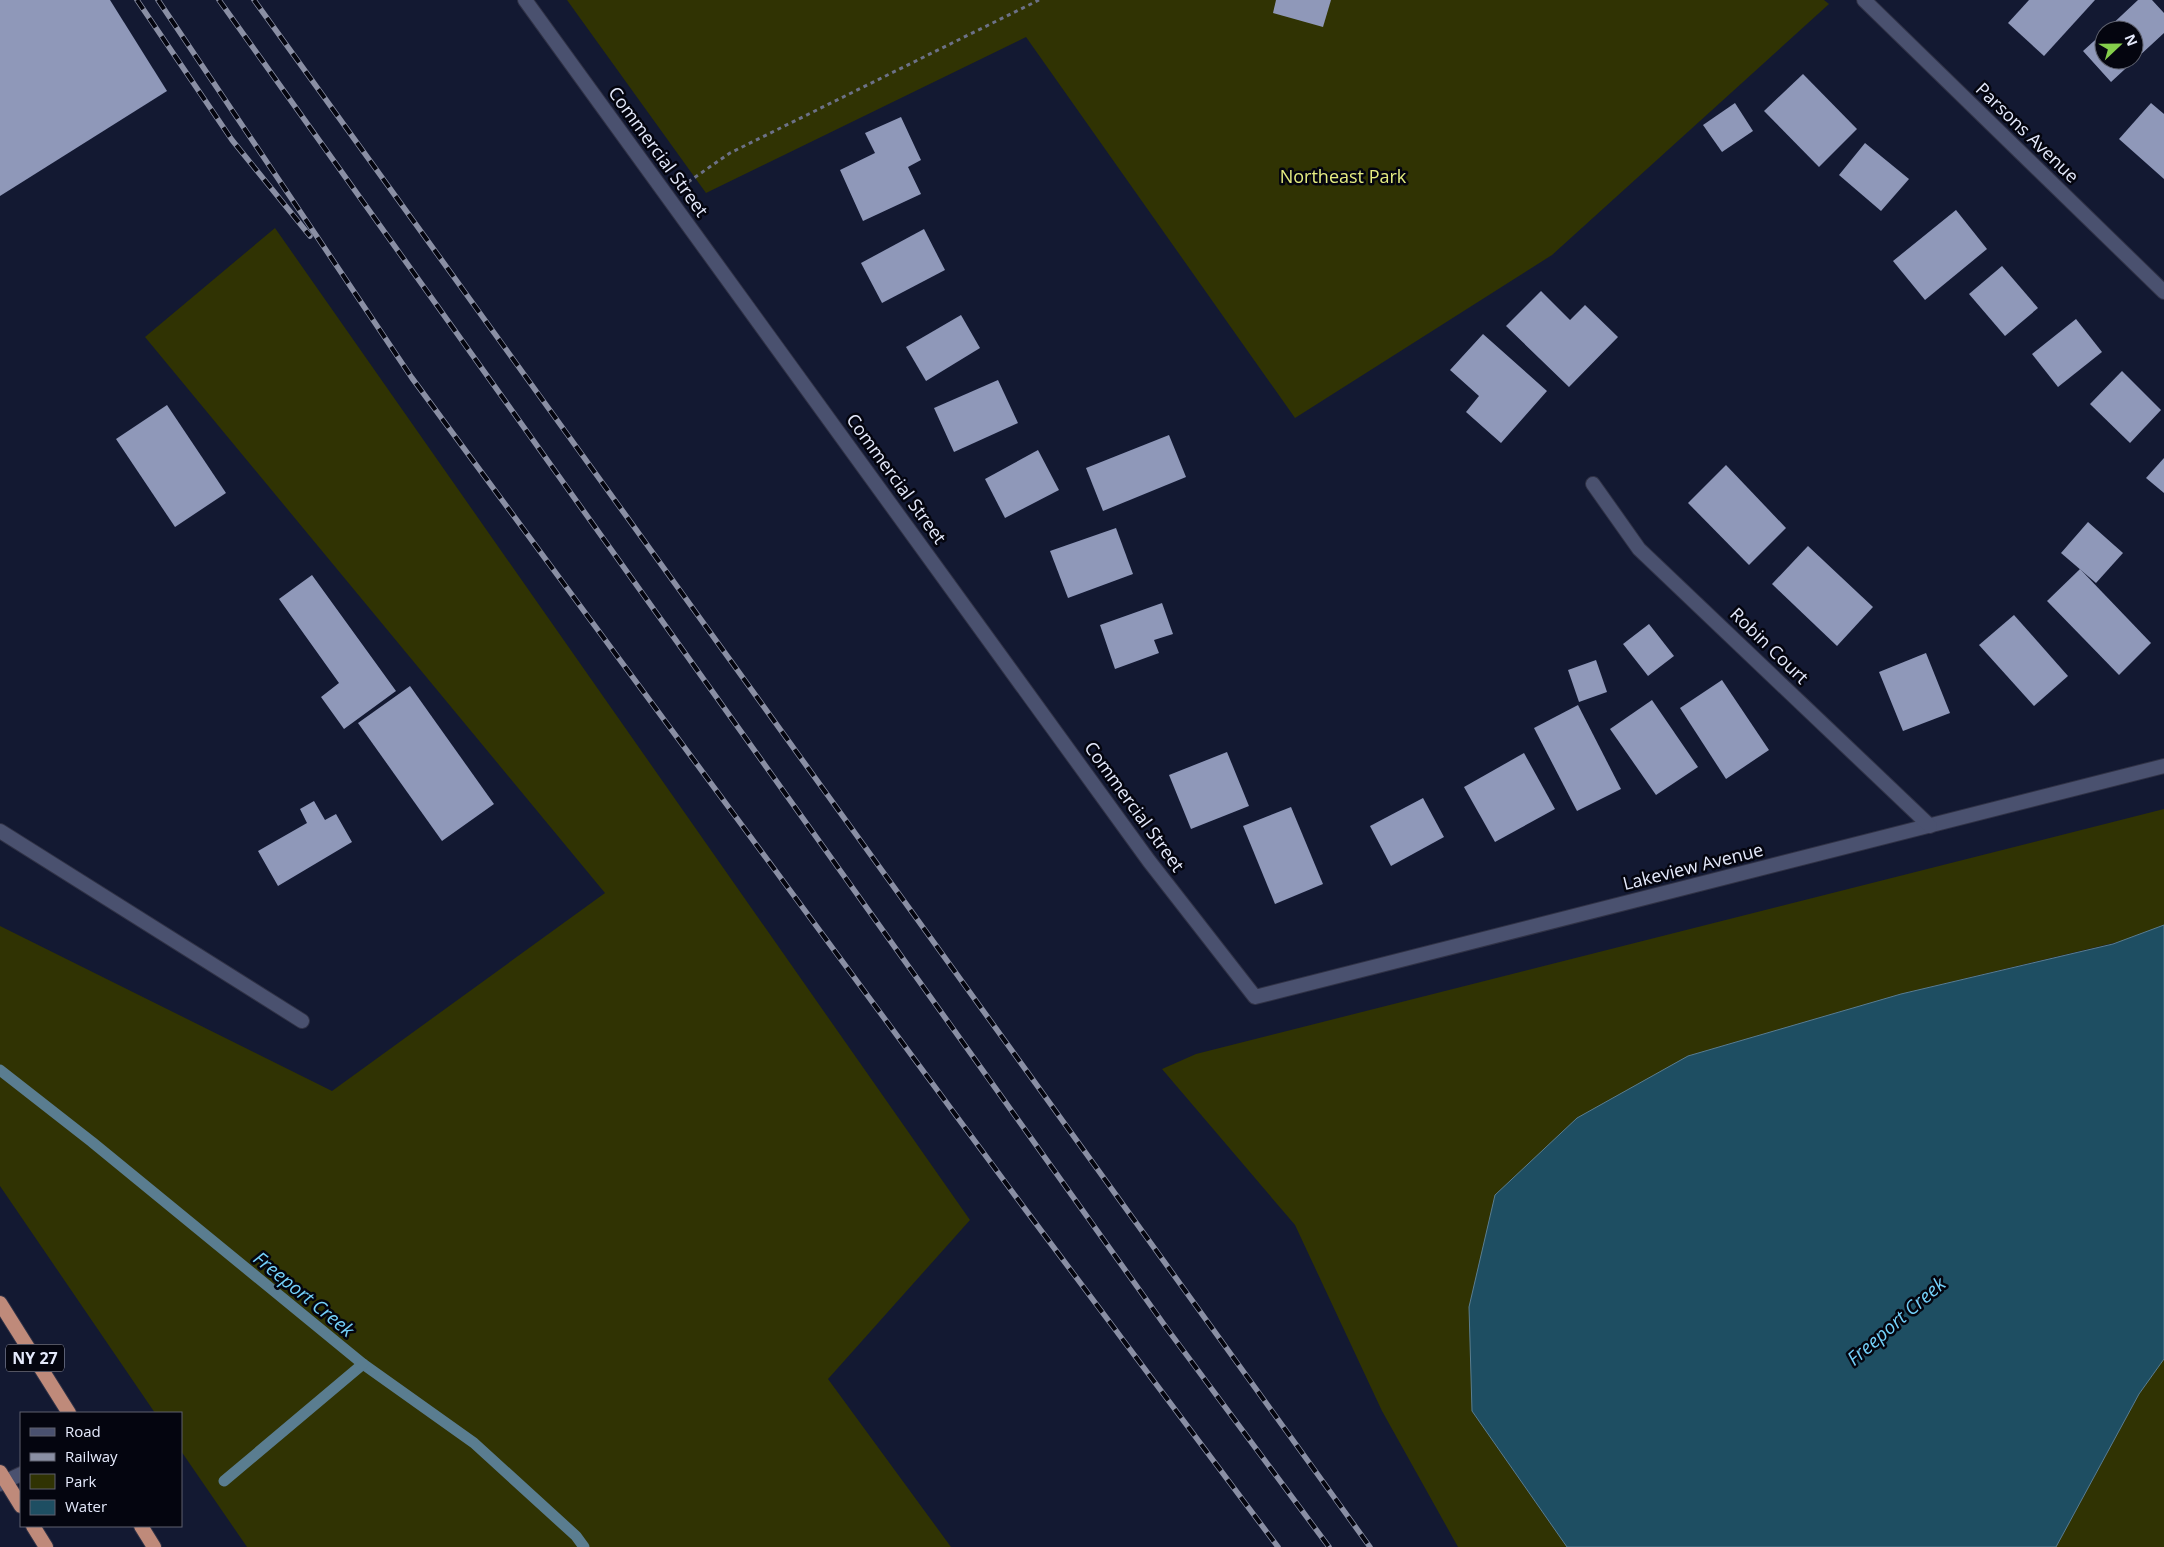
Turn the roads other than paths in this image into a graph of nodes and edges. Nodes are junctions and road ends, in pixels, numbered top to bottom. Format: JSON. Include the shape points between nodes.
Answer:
{"nodes":[{"id":1,"x":525,"y":0,"type":"edge"},
{"id":2,"x":1864,"y":0,"type":"edge"},
{"id":3,"x":2164,"y":292,"type":"edge"},
{"id":4,"x":1592,"y":484,"type":"dead end"},
{"id":5,"x":2164,"y":766,"type":"edge"},
{"id":6,"x":1930,"y":826,"type":"junction"},
{"id":7,"x":0,"y":831,"type":"edge"},
{"id":8,"x":1240,"y":978,"type":"joint"},
{"id":9,"x":302,"y":1022,"type":"dead end"},
{"id":10,"x":0,"y":1303,"type":"edge"},
{"id":11,"x":68,"y":1412,"type":"edge"},
{"id":12,"x":20,"y":1474,"type":"edge"},
{"id":13,"x":2,"y":1479,"type":"edge"},
{"id":14,"x":20,"y":1505,"type":"edge"},
{"id":15,"x":34,"y":1527,"type":"edge"},
{"id":16,"x":142,"y":1527,"type":"edge"},
{"id":17,"x":46,"y":1547,"type":"edge"},
{"id":18,"x":154,"y":1547,"type":"edge"}],
"edges":[{"from":1,"to":8,"type":"street","name":"Commercial Street","via":[[1149,861]]},
{"from":2,"to":3,"type":"street","name":"Parsons Avenue"},
{"from":4,"to":6,"type":"street","name":"Robin Court","via":[[1639,549]]},
{"from":5,"to":6,"type":"street","name":"Lakeview Avenue"},
{"from":6,"to":8,"type":"street","name":"Lakeview Avenue","via":[[1255,997]]},
{"from":7,"to":9,"type":"street"},
{"from":10,"to":11,"type":"highway","number":"NY 27"},
{"from":12,"to":13,"type":"street"},
{"from":13,"to":14,"type":"highway"},
{"from":15,"to":17,"type":"highway"},
{"from":16,"to":18,"type":"highway"}]}
